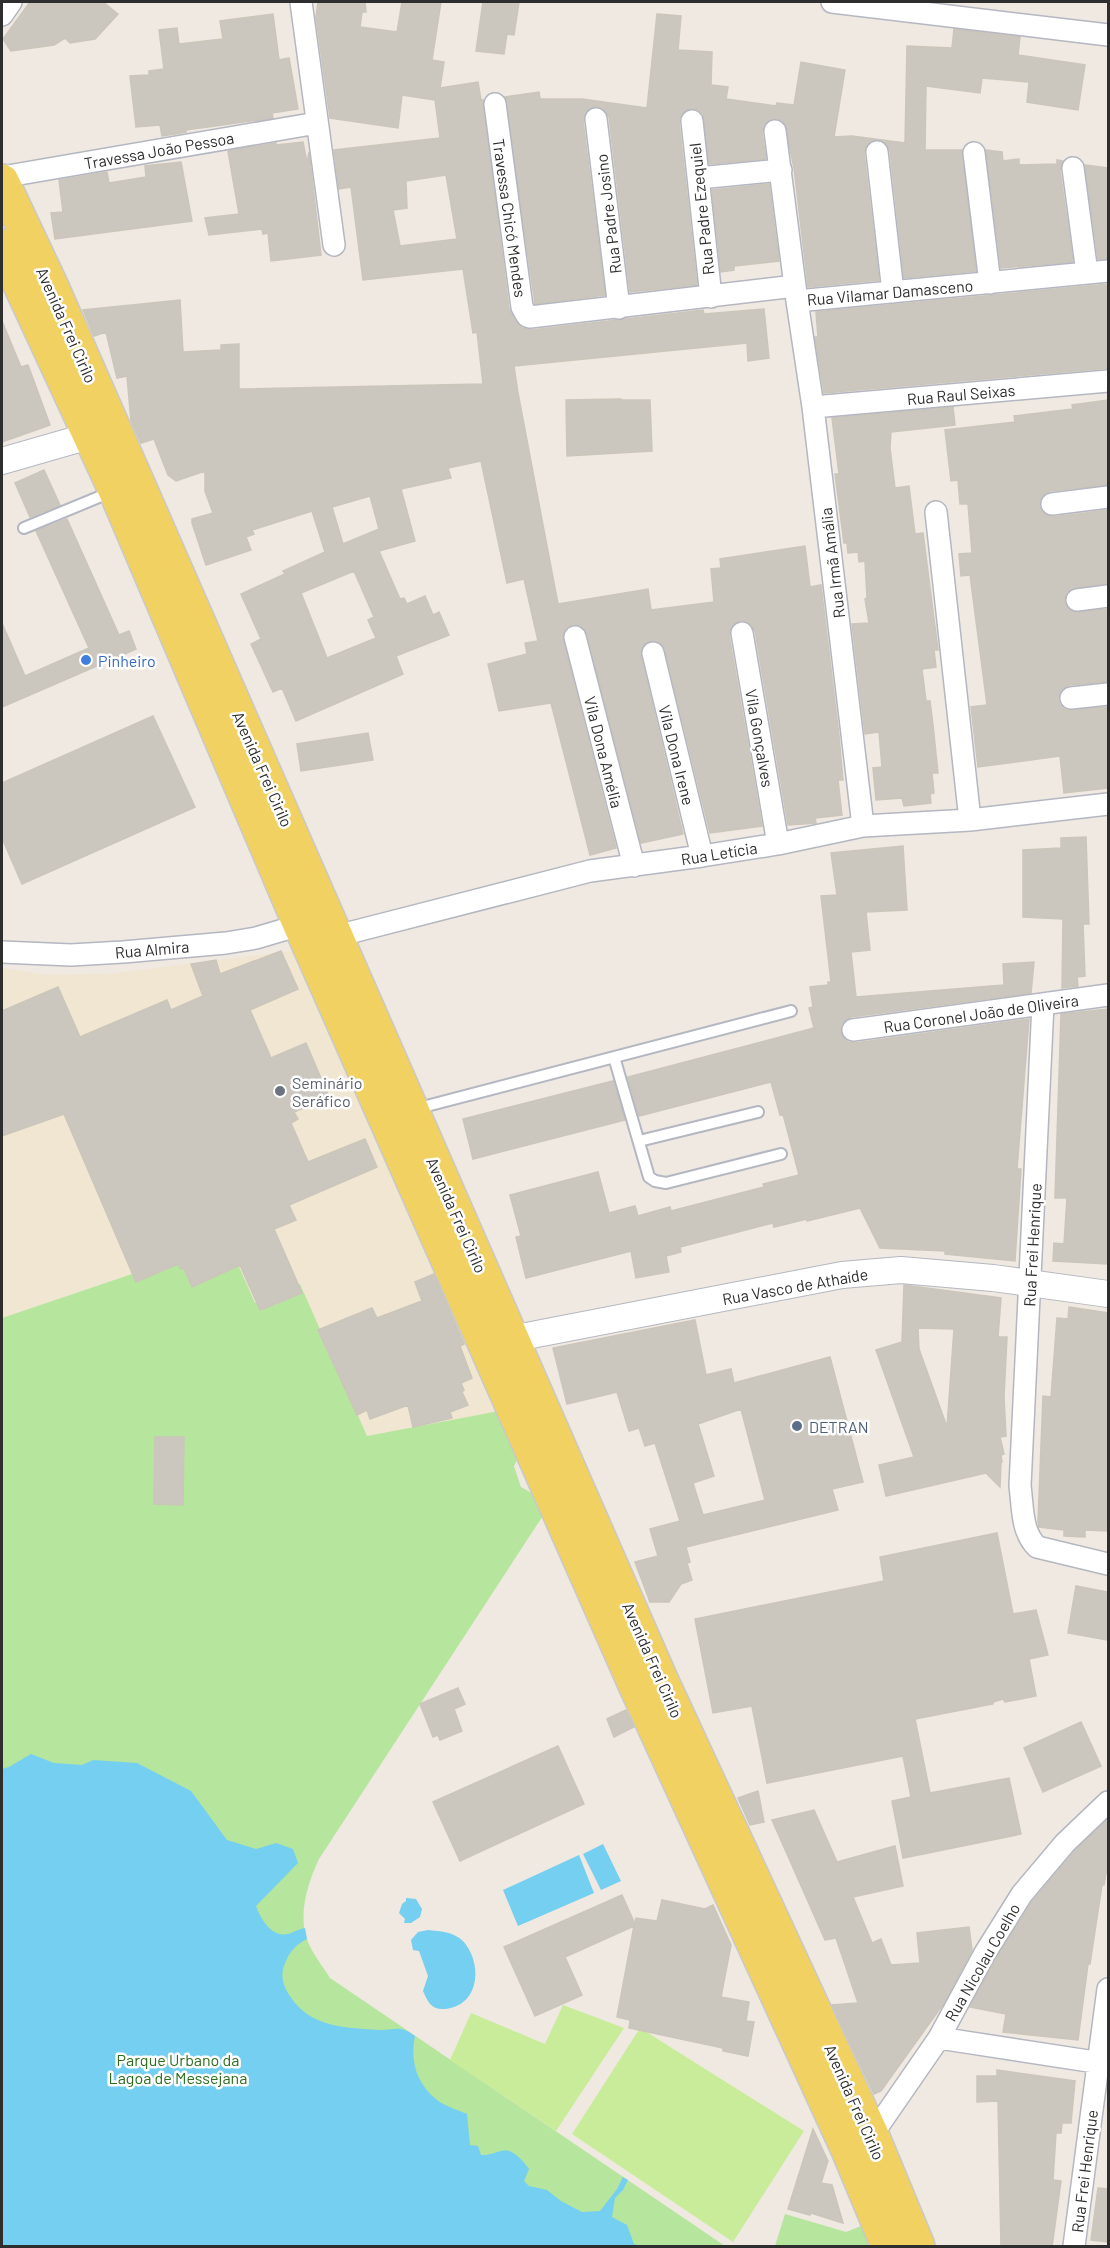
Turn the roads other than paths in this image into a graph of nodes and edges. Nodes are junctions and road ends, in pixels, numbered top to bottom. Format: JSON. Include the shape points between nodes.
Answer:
{"nodes":[{"id":1,"x":11,"y":2,"type":"edge"},
{"id":2,"x":301,"y":2,"type":"edge"},
{"id":3,"x":832,"y":2,"type":"edge"},
{"id":4,"x":2,"y":15,"type":"edge"},
{"id":5,"x":1108,"y":35,"type":"edge"},
{"id":6,"x":495,"y":104,"type":"dead end"},
{"id":7,"x":596,"y":119,"type":"dead end"},
{"id":8,"x":692,"y":121,"type":"dead end"},
{"id":9,"x":317,"y":123,"type":"junction"},
{"id":10,"x":776,"y":131,"type":"dead end"},
{"id":11,"x":877,"y":152,"type":"dead end"},
{"id":12,"x":974,"y":153,"type":"dead end"},
{"id":13,"x":1073,"y":168,"type":"dead end"},
{"id":14,"x":781,"y":170,"type":"junction"},
{"id":15,"x":699,"y":178,"type":"junction"},
{"id":16,"x":2,"y":179,"type":"edge"},
{"id":17,"x":334,"y":245,"type":"dead end"},
{"id":18,"x":2,"y":246,"type":"edge"},
{"id":19,"x":1108,"y":272,"type":"edge"},
{"id":20,"x":1087,"y":273,"type":"junction"},
{"id":21,"x":990,"y":283,"type":"junction"},
{"id":22,"x":25,"y":292,"type":"edge"},
{"id":23,"x":893,"y":292,"type":"junction"},
{"id":24,"x":796,"y":294,"type":"junction"},
{"id":25,"x":711,"y":297,"type":"junction"},
{"id":26,"x":619,"y":308,"type":"junction"},
{"id":27,"x":542,"y":316,"type":"joint"},
{"id":28,"x":1108,"y":381,"type":"edge"},
{"id":29,"x":813,"y":407,"type":"junction"},
{"id":30,"x":100,"y":432,"type":"junction"},
{"id":31,"x":2,"y":461,"type":"edge"},
{"id":32,"x":114,"y":490,"type":"junction"},
{"id":33,"x":1108,"y":497,"type":"edge"},
{"id":34,"x":1052,"y":504,"type":"dead end"},
{"id":35,"x":936,"y":512,"type":"dead end"},
{"id":36,"x":24,"y":528,"type":"dead end"},
{"id":37,"x":1108,"y":596,"type":"edge"},
{"id":38,"x":1077,"y":600,"type":"dead end"},
{"id":39,"x":742,"y":633,"type":"dead end"},
{"id":40,"x":575,"y":637,"type":"dead end"},
{"id":41,"x":653,"y":653,"type":"dead end"},
{"id":42,"x":1108,"y":694,"type":"edge"},
{"id":43,"x":1071,"y":698,"type":"dead end"},
{"id":44,"x":1108,"y":804,"type":"edge"},
{"id":45,"x":970,"y":820,"type":"junction"},
{"id":46,"x":863,"y":826,"type":"junction"},
{"id":47,"x":778,"y":844,"type":"junction"},
{"id":48,"x":702,"y":856,"type":"junction"},
{"id":49,"x":634,"y":866,"type":"junction"},
{"id":50,"x":315,"y":935,"type":"junction"},
{"id":51,"x":2,"y":952,"type":"edge"},
{"id":52,"x":1108,"y":995,"type":"edge"},
{"id":53,"x":1043,"y":1004,"type":"junction"},
{"id":54,"x":790,"y":1011,"type":"dead end"},
{"id":55,"x":853,"y":1030,"type":"dead end"},
{"id":56,"x":614,"y":1057,"type":"junction"},
{"id":57,"x":412,"y":1110,"type":"junction"},
{"id":58,"x":758,"y":1112,"type":"dead end"},
{"id":59,"x":639,"y":1141,"type":"junction"},
{"id":60,"x":781,"y":1155,"type":"dead end"},
{"id":61,"x":1031,"y":1284,"type":"junction"},
{"id":62,"x":1108,"y":1294,"type":"edge"},
{"id":63,"x":499,"y":1343,"type":"junction"},
{"id":64,"x":1108,"y":1564,"type":"edge"},
{"id":65,"x":1108,"y":1802,"type":"edge"},
{"id":66,"x":1108,"y":1989,"type":"edge"},
{"id":67,"x":939,"y":2038,"type":"junction"},
{"id":68,"x":1103,"y":2063,"type":"edge"},
{"id":69,"x":860,"y":2143,"type":"junction"},
{"id":70,"x":888,"y":2247,"type":"edge"},
{"id":71,"x":918,"y":2247,"type":"edge"},
{"id":72,"x":1074,"y":2247,"type":"edge"}],
"edges":[{"from":1,"to":4,"type":"street"},
{"from":2,"to":9,"type":"street"},
{"from":3,"to":5,"type":"street"},
{"from":6,"to":27,"type":"street","name":"Travessa Chicó Mendes","via":[[522,307],[526,316]]},
{"from":7,"to":26,"type":"street","name":"Rua Padre Josino"},
{"from":8,"to":15,"type":"street","name":"Rua Padre Ezequiel"},
{"from":9,"to":16,"type":"street","name":"Travessa João Pessoa"},
{"from":9,"to":17,"type":"street"},
{"from":10,"to":14,"type":"street","name":"Rua Irmã Amália"},
{"from":11,"to":23,"type":"street"},
{"from":12,"to":21,"type":"street"},
{"from":13,"to":20,"type":"street"},
{"from":14,"to":15,"type":"street"},
{"from":14,"to":24,"type":"street","name":"Rua Irmã Amália"},
{"from":15,"to":25,"type":"street","name":"Rua Padre Ezequiel"},
{"from":16,"to":22,"type":"main road","name":"Avenida Frei Cirilo"},
{"from":18,"to":22,"type":"main road","name":"Avenida Frei Cirilo"},
{"from":19,"to":20,"type":"street","name":"Rua Vilamar Damasceno"},
{"from":20,"to":21,"type":"street","name":"Rua Vilamar Damasceno"},
{"from":21,"to":23,"type":"street","name":"Rua Vilamar Damasceno"},
{"from":22,"to":30,"type":"main road","name":"Avenida Frei Cirilo"},
{"from":23,"to":24,"type":"street","name":"Rua Vilamar Damasceno"},
{"from":24,"to":25,"type":"street","name":"Rua Vilamar Damasceno"},
{"from":24,"to":29,"type":"street","name":"Rua Irmã Amália"},
{"from":25,"to":26,"type":"street","name":"Rua Vilamar Damasceno"},
{"from":26,"to":27,"type":"street","name":"Rua Vilamar Damasceno"},
{"from":28,"to":29,"type":"street","name":"Rua Raul Seixas"},
{"from":29,"to":46,"type":"street","name":"Rua Irmã Amália"},
{"from":30,"to":31,"type":"street"},
{"from":30,"to":32,"type":"main road","name":"Avenida Frei Cirilo"},
{"from":30,"to":50,"type":"main road","name":"Avenida Frei Cirilo"},
{"from":32,"to":36,"type":"lane"},
{"from":32,"to":50,"type":"main road","name":"Avenida Frei Cirilo"},
{"from":33,"to":34,"type":"street"},
{"from":35,"to":45,"type":"street"},
{"from":37,"to":38,"type":"street"},
{"from":39,"to":47,"type":"street","name":"Vila Gonçalves"},
{"from":40,"to":49,"type":"street","name":"Vila Dona Amélia"},
{"from":41,"to":48,"type":"street","name":"Vila Dona Irene"},
{"from":42,"to":43,"type":"street"},
{"from":44,"to":45,"type":"street","name":"Rua Letícia"},
{"from":45,"to":46,"type":"street","name":"Rua Letícia"},
{"from":46,"to":47,"type":"street","name":"Rua Letícia"},
{"from":47,"to":48,"type":"street","name":"Rua Letícia"},
{"from":48,"to":49,"type":"street","name":"Rua Letícia"},
{"from":49,"to":50,"type":"street","name":"Rua Letícia","via":[[590,871]]},
{"from":50,"to":51,"type":"street","name":"Rua Almira","via":[[71,955]]},
{"from":50,"to":57,"type":"main road","name":"Avenida Frei Cirilo"},
{"from":50,"to":63,"type":"main road","name":"Avenida Frei Cirilo"},
{"from":52,"to":53,"type":"street","name":"Rua Coronel João de Oliveira"},
{"from":53,"to":55,"type":"street","name":"Rua Coronel João de Oliveira"},
{"from":53,"to":61,"type":"street","name":"Rua Frei Henrique"},
{"from":54,"to":56,"type":"lane"},
{"from":56,"to":57,"type":"lane"},
{"from":56,"to":59,"type":"lane"},
{"from":57,"to":63,"type":"main road","name":"Avenida Frei Cirilo"},
{"from":58,"to":59,"type":"lane"},
{"from":59,"to":60,"type":"lane","via":[[649,1177],[666,1183]]},
{"from":61,"to":62,"type":"street","name":"Rua Vasco de Athaíde"},
{"from":61,"to":63,"type":"street","name":"Rua Vasco de Athaíde","via":[[901,1270],[842,1275]]},
{"from":61,"to":64,"type":"street","name":"Rua Frei Henrique","via":[[1020,1486],[1025,1525],[1036,1547]]},
{"from":63,"to":69,"type":"main road","name":"Avenida Frei Cirilo","via":[[660,1677]]},
{"from":65,"to":67,"type":"street","name":"Rua Nicolau Coelho","via":[[1065,1843],[1022,1894]]},
{"from":66,"to":68,"type":"street","name":"Rua Frei Henrique"},
{"from":67,"to":68,"type":"street"},
{"from":67,"to":69,"type":"street","name":"Rua Nicolau Coelho"},
{"from":68,"to":72,"type":"street","name":"Rua Frei Henrique"},
{"from":69,"to":70,"type":"main road","name":"Avenida Frei Cirilo"},
{"from":69,"to":71,"type":"main road","name":"Avenida Frei Cirilo"}]}
